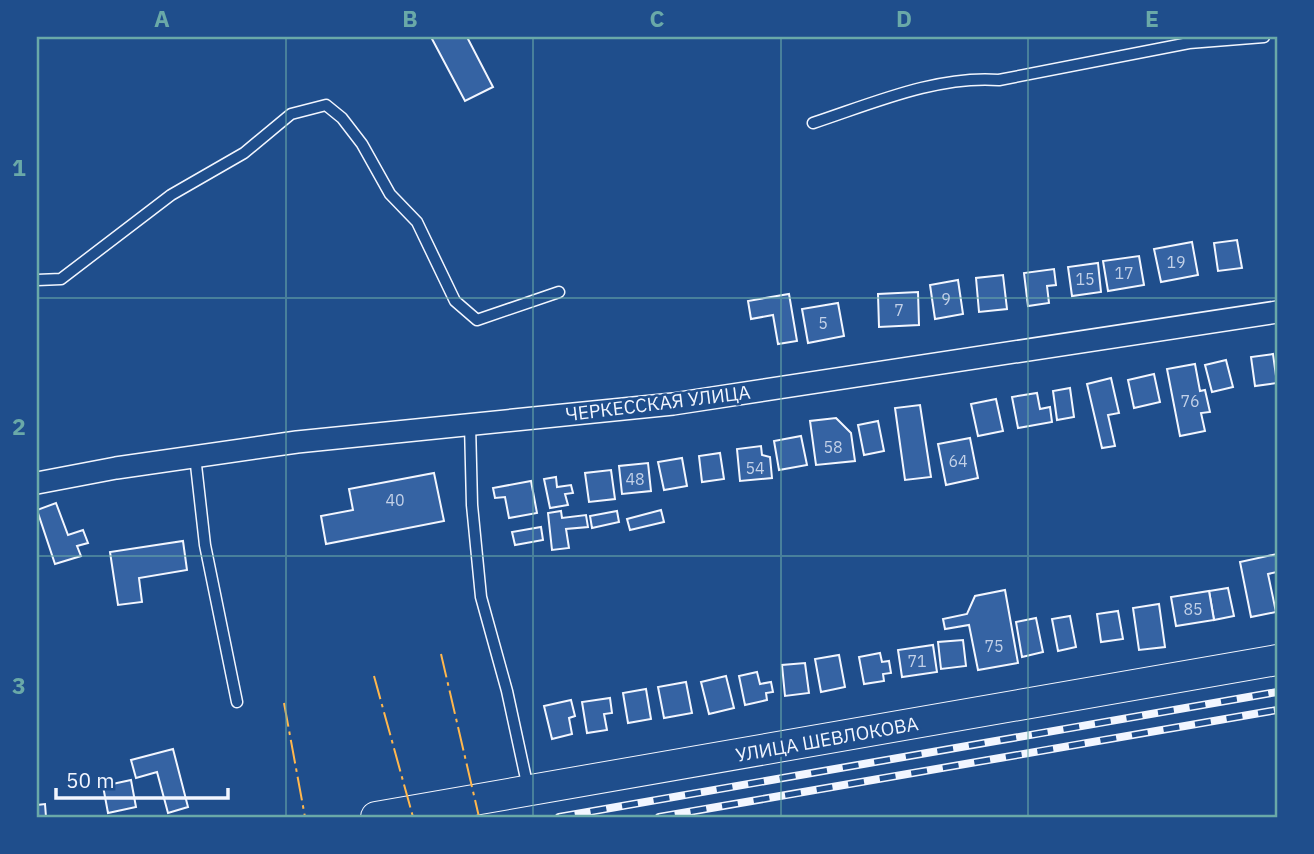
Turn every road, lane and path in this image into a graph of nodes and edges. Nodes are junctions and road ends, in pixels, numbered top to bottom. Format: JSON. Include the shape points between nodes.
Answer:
{"nodes":[{"id":1,"x":1264,"y":37,"type":"edge"},
{"id":2,"x":813,"y":124,"type":"dead end"},
{"id":3,"x":37,"y":280,"type":"edge"},
{"id":4,"x":559,"y":292,"type":"dead end"},
{"id":5,"x":1277,"y":312,"type":"edge"},
{"id":6,"x":470,"y":424,"type":"junction"},
{"id":7,"x":195,"y":456,"type":"junction"},
{"id":8,"x":37,"y":483,"type":"edge"},
{"id":9,"x":1277,"y":660,"type":"edge"},
{"id":10,"x":237,"y":702,"type":"dead end"},
{"id":11,"x":528,"y":791,"type":"junction"},
{"id":12,"x":376,"y":817,"type":"edge"}],
"edges":[{"from":1,"to":2,"type":"lane","via":[[1189,43],[999,80],[972,78],[892,97]]},
{"from":3,"to":4,"type":"lane","via":[[61,279],[171,195],[244,153],[291,114],[326,105],[342,118],[390,194],[417,222],[455,301],[477,320]]},
{"from":5,"to":6,"type":"street","name":"ЧЕРКЕССКАЯ УЛИЦА","via":[[673,404]]},
{"from":6,"to":7,"type":"street","name":"ЧЕРКЕССКАЯ УЛИЦА"},
{"from":6,"to":11,"type":"lane","via":[[481,597]]},
{"from":7,"to":8,"type":"street","name":"ЧЕРКЕССКАЯ УЛИЦА"},
{"from":7,"to":10,"type":"lane","via":[[205,545]]},
{"from":9,"to":11,"type":"main road","name":"УЛИЦА ШЕВЛОКОВА"},
{"from":11,"to":12,"type":"main road","name":"УЛИЦА ШЕВЛОКОВА"}]}
